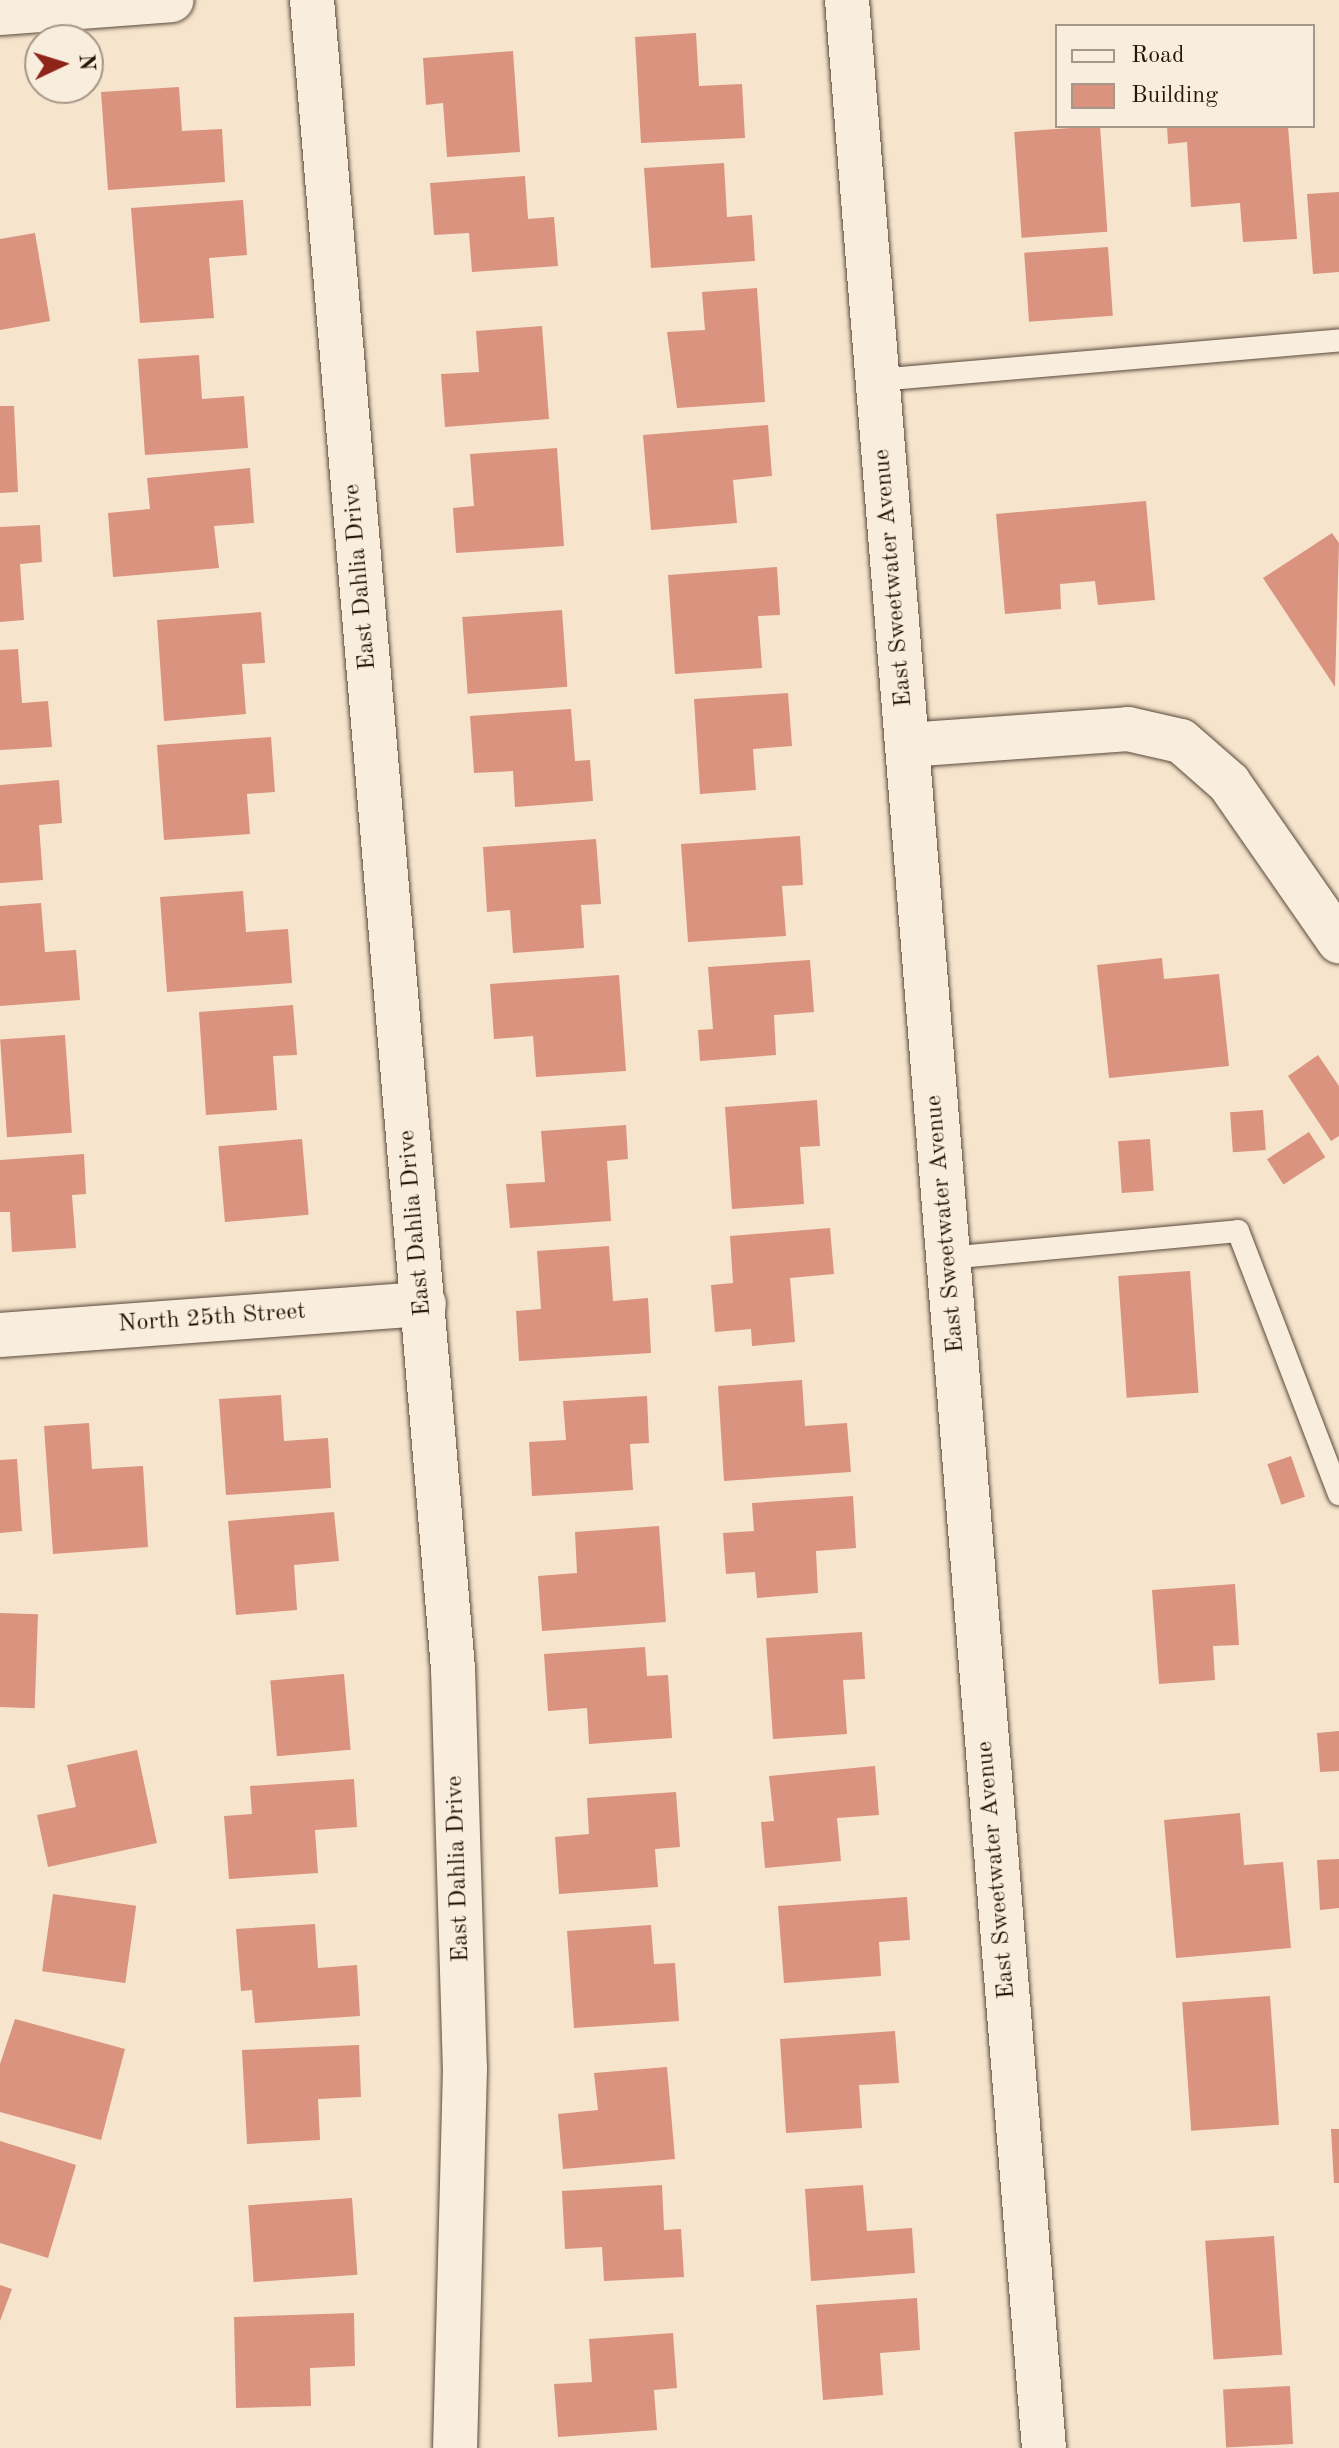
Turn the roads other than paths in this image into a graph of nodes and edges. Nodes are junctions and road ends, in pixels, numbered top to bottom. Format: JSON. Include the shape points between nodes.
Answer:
{"nodes":[{"id":1,"x":172,"y":0,"type":"edge"},
{"id":2,"x":312,"y":0,"type":"edge"},
{"id":3,"x":847,"y":0,"type":"edge"},
{"id":4,"x":0,"y":13,"type":"edge"},
{"id":5,"x":1339,"y":340,"type":"edge"},
{"id":6,"x":877,"y":380,"type":"junction"},
{"id":7,"x":907,"y":745,"type":"junction"},
{"id":8,"x":1339,"y":941,"type":"edge"},
{"id":9,"x":948,"y":1258,"type":"junction"},
{"id":10,"x":424,"y":1304,"type":"junction"},
{"id":11,"x":0,"y":1335,"type":"edge"},
{"id":12,"x":1339,"y":1494,"type":"edge"},
{"id":13,"x":455,"y":2448,"type":"edge"},
{"id":14,"x":1044,"y":2448,"type":"edge"}],
"edges":[{"from":1,"to":4,"type":"street"},
{"from":2,"to":10,"type":"street","name":"East Dahlia Drive"},
{"from":3,"to":6,"type":"street","name":"East Sweetwater Avenue"},
{"from":5,"to":6,"type":"lane"},
{"from":6,"to":7,"type":"street","name":"East Sweetwater Avenue"},
{"from":7,"to":8,"type":"street","via":[[1128,729],[1181,741],[1229,783]]},
{"from":7,"to":9,"type":"street","name":"East Sweetwater Avenue"},
{"from":9,"to":12,"type":"lane","via":[[1238,1231]]},
{"from":9,"to":14,"type":"street","name":"East Sweetwater Avenue"},
{"from":10,"to":11,"type":"street","name":"North 25th Street"},
{"from":10,"to":13,"type":"street","name":"East Dahlia Drive","via":[[453,1668],[461,1899],[465,2068]]}]}
